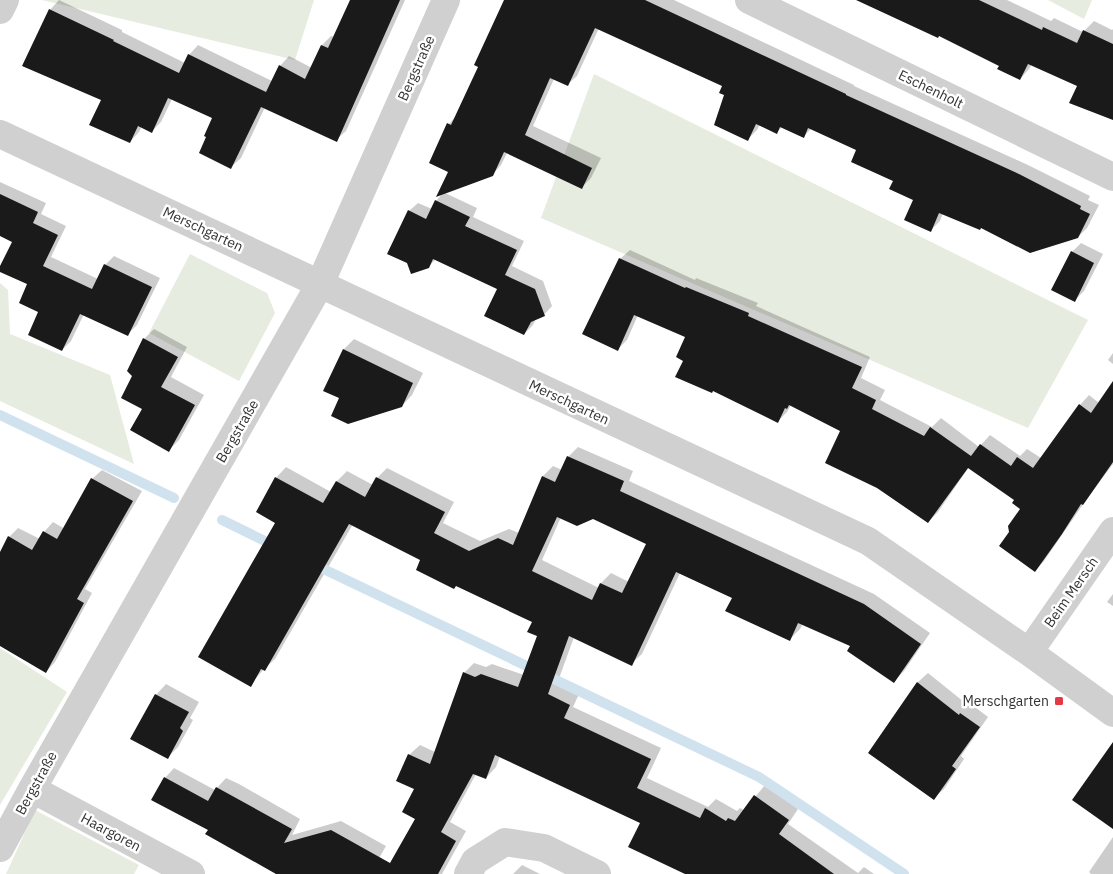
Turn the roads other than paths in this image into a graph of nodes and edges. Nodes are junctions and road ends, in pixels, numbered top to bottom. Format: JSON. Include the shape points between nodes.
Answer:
{"nodes":[{"id":1,"x":5,"y":0,"type":"edge"},
{"id":2,"x":446,"y":0,"type":"edge"},
{"id":3,"x":749,"y":0,"type":"edge"},
{"id":4,"x":0,"y":10,"type":"edge"},
{"id":5,"x":0,"y":134,"type":"edge"},
{"id":6,"x":1113,"y":177,"type":"edge"},
{"id":7,"x":320,"y":284,"type":"junction"},
{"id":8,"x":1113,"y":531,"type":"edge"},
{"id":9,"x":1029,"y":652,"type":"junction"},
{"id":10,"x":1113,"y":713,"type":"edge"},
{"id":11,"x":32,"y":790,"type":"junction"},
{"id":12,"x":0,"y":848,"type":"edge"},
{"id":13,"x":191,"y":874,"type":"edge"},
{"id":14,"x":468,"y":874,"type":"edge"},
{"id":15,"x":597,"y":874,"type":"edge"}],
"edges":[{"from":1,"to":4,"type":"street"},
{"from":2,"to":7,"type":"street","name":"Bergstraße"},
{"from":3,"to":6,"type":"street","name":"Eschenholt"},
{"from":5,"to":7,"type":"street","name":"Merschgarten"},
{"from":7,"to":9,"type":"street","name":"Merschgarten","via":[[868,541]]},
{"from":7,"to":11,"type":"street","name":"Bergstraße"},
{"from":8,"to":9,"type":"street","name":"Beim Mersch"},
{"from":9,"to":10,"type":"street","name":"Merschgarten"},
{"from":11,"to":12,"type":"street","name":"Bergstraße"},
{"from":11,"to":13,"type":"street","name":"Haargoren"},
{"from":14,"to":15,"type":"street","via":[[475,861],[505,842],[544,848]]}]}
